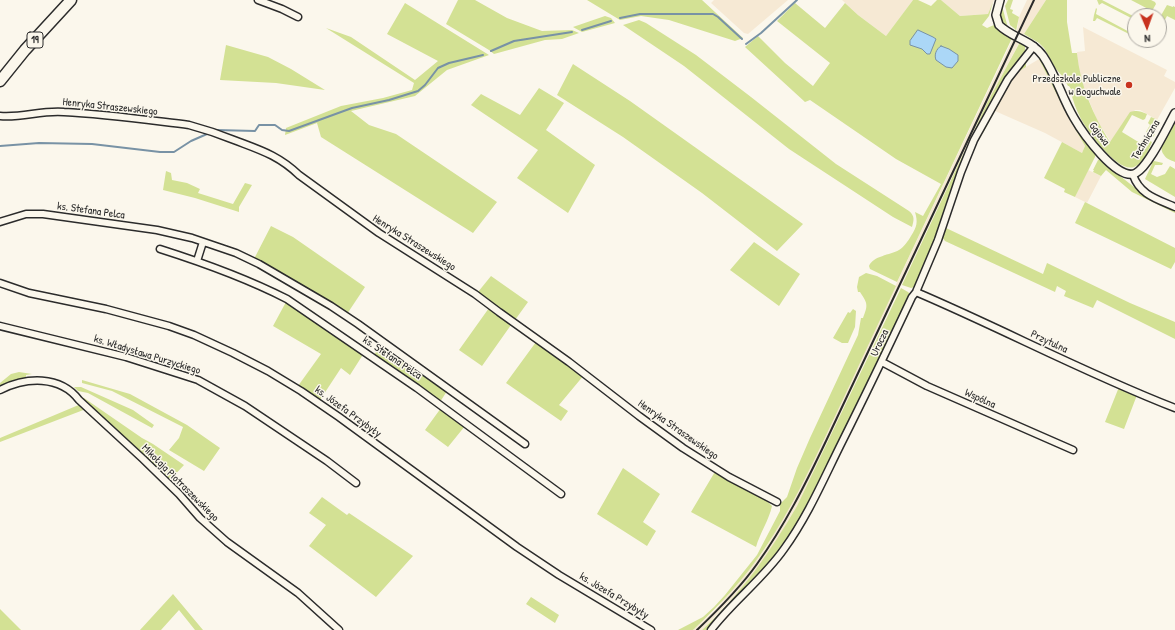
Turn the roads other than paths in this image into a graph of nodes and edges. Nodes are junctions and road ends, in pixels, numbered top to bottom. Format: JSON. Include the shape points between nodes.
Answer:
{"nodes":[{"id":1,"x":71,"y":0,"type":"edge"},
{"id":2,"x":258,"y":0,"type":"edge"},
{"id":3,"x":1000,"y":0,"type":"edge"},
{"id":4,"x":298,"y":17,"type":"dead end"},
{"id":5,"x":1034,"y":46,"type":"junction"},
{"id":6,"x":0,"y":81,"type":"edge"},
{"id":7,"x":1175,"y":112,"type":"edge"},
{"id":8,"x":0,"y":116,"type":"edge"},
{"id":9,"x":1133,"y":175,"type":"junction"},
{"id":10,"x":1175,"y":207,"type":"edge"},
{"id":11,"x":0,"y":222,"type":"edge"},
{"id":12,"x":203,"y":242,"type":"junction"},
{"id":13,"x":160,"y":249,"type":"dead end"},
{"id":14,"x":197,"y":261,"type":"junction"},
{"id":15,"x":0,"y":283,"type":"edge"},
{"id":16,"x":916,"y":292,"type":"junction"},
{"id":17,"x":0,"y":326,"type":"edge"},
{"id":18,"x":882,"y":362,"type":"junction"},
{"id":19,"x":0,"y":390,"type":"edge"},
{"id":20,"x":1175,"y":408,"type":"edge"},
{"id":21,"x":525,"y":444,"type":"dead end"},
{"id":22,"x":1073,"y":450,"type":"dead end"},
{"id":23,"x":356,"y":482,"type":"dead end"},
{"id":24,"x":562,"y":494,"type":"dead end"},
{"id":25,"x":777,"y":502,"type":"dead end"},
{"id":26,"x":340,"y":630,"type":"edge"},
{"id":27,"x":651,"y":630,"type":"edge"},
{"id":28,"x":711,"y":630,"type":"edge"}],
"edges":[{"from":1,"to":6,"type":"highway","number":"19"},
{"from":2,"to":4,"type":"street"},
{"from":3,"to":5,"type":"street","via":[[996,16],[999,25]]},
{"from":5,"to":9,"type":"street","name":"Gajowa","via":[[1043,55],[1084,134],[1116,168],[1124,174]]},
{"from":5,"to":16,"type":"street","name":"Urocza","via":[[1008,79],[974,140],[938,240]]},
{"from":7,"to":9,"type":"street","name":"Techniczna","via":[[1147,163],[1142,170]]},
{"from":8,"to":25,"type":"street","name":"Henryka Straszewskiego","via":[[63,111],[189,125],[269,153],[374,230],[475,294],[683,448],[729,477]]},
{"from":9,"to":10,"type":"street","via":[[1143,192]]},
{"from":11,"to":12,"type":"street","name":"ks. Stefana Pelca","via":[[26,214],[43,214],[157,230]]},
{"from":12,"to":14,"type":"street"},
{"from":12,"to":21,"type":"street","name":"ks. Stefana Pelca","via":[[259,264],[331,306]]},
{"from":13,"to":14,"type":"street","name":"ks. Stefana Pelca"},
{"from":14,"to":24,"type":"street","name":"ks. Stefana Pelca","via":[[233,274],[287,299],[417,388]]},
{"from":15,"to":27,"type":"street","name":"ks. Józefa Przybyły","via":[[29,293],[106,309],[169,326],[220,347],[268,372],[302,391],[339,417],[558,576]]},
{"from":16,"to":18,"type":"street","name":"Urocza"},
{"from":16,"to":20,"type":"street","name":"Przytulna","via":[[1109,381]]},
{"from":17,"to":23,"type":"street","name":"ks. Władysława Purzyckiego","via":[[126,357],[198,380],[246,406]]},
{"from":18,"to":22,"type":"street","name":"Wspólna","via":[[927,386]]},
{"from":18,"to":28,"type":"street","name":"Urocza","via":[[798,529],[765,573]]},
{"from":19,"to":26,"type":"street","name":"Mikołaja Piotraszewskiego","via":[[13,384],[37,380],[64,386],[227,542],[298,593]]}]}
